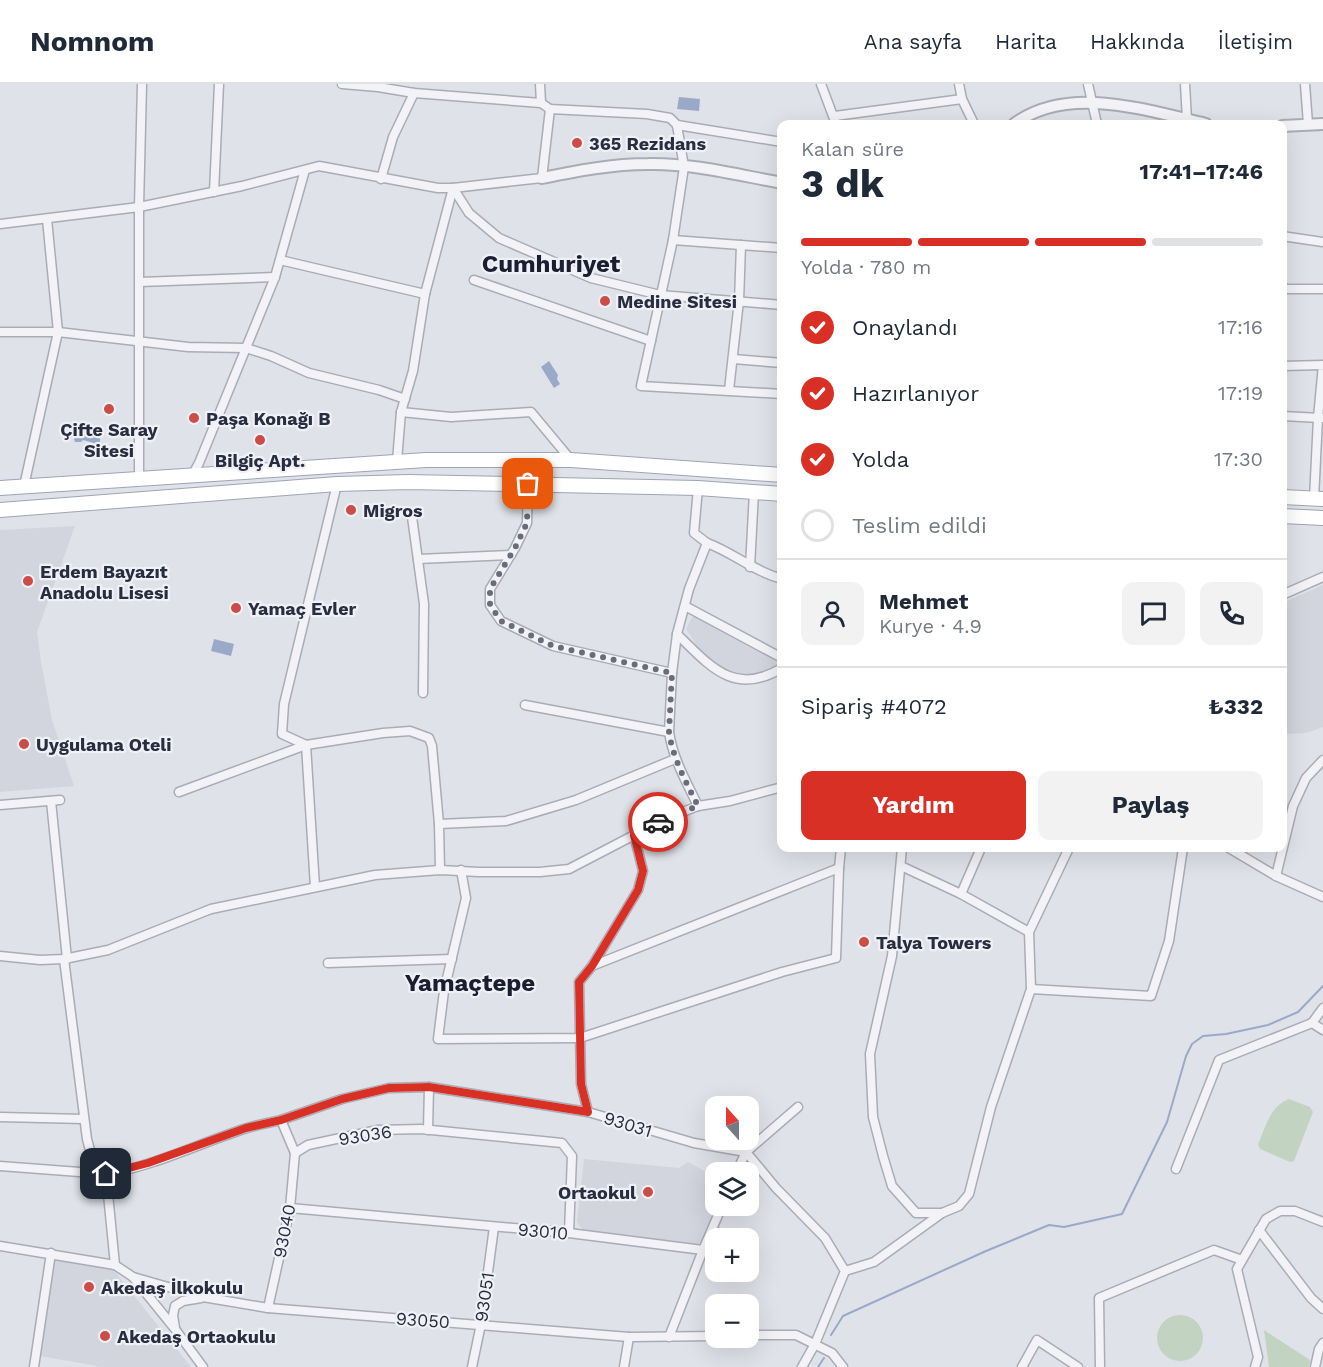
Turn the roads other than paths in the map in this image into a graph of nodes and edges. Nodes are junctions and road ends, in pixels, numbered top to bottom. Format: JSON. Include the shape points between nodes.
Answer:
{"nodes":[{"id":1,"x":142,"y":84,"type":"edge"},
{"id":2,"x":219,"y":84,"type":"edge"},
{"id":3,"x":342,"y":84,"type":"edge"},
{"id":4,"x":540,"y":84,"type":"edge"},
{"id":5,"x":820,"y":84,"type":"edge"},
{"id":6,"x":959,"y":84,"type":"edge"},
{"id":7,"x":1088,"y":84,"type":"edge"},
{"id":8,"x":1185,"y":84,"type":"edge"},
{"id":9,"x":1305,"y":84,"type":"edge"},
{"id":10,"x":414,"y":93,"type":"junction"},
{"id":11,"x":963,"y":99,"type":"junction"},
{"id":12,"x":1091,"y":99,"type":"junction"},
{"id":13,"x":541,"y":103,"type":"junction"},
{"id":14,"x":550,"y":110,"type":"junction"},
{"id":15,"x":835,"y":120,"type":"edge"},
{"id":16,"x":841,"y":120,"type":"edge"},
{"id":17,"x":972,"y":120,"type":"edge"},
{"id":18,"x":1024,"y":120,"type":"edge"},
{"id":19,"x":1097,"y":120,"type":"edge"},
{"id":20,"x":1187,"y":120,"type":"joint"},
{"id":21,"x":1308,"y":124,"type":"junction"},
{"id":22,"x":1323,"y":124,"type":"edge"},
{"id":23,"x":677,"y":125,"type":"junction"},
{"id":24,"x":1287,"y":126,"type":"edge"},
{"id":25,"x":777,"y":141,"type":"edge"},
{"id":26,"x":684,"y":166,"type":"junction"},
{"id":27,"x":305,"y":170,"type":"junction"},
{"id":28,"x":542,"y":178,"type":"junction"},
{"id":29,"x":381,"y":179,"type":"junction"},
{"id":30,"x":777,"y":182,"type":"edge"},
{"id":31,"x":453,"y":188,"type":"junction"},
{"id":32,"x":214,"y":192,"type":"junction"},
{"id":33,"x":139,"y":207,"type":"junction"},
{"id":34,"x":47,"y":219,"type":"junction"},
{"id":35,"x":0,"y":224,"type":"edge"},
{"id":36,"x":1287,"y":238,"type":"edge"},
{"id":37,"x":673,"y":240,"type":"junction"},
{"id":38,"x":1323,"y":242,"type":"edge"},
{"id":39,"x":741,"y":245,"type":"junction"},
{"id":40,"x":777,"y":248,"type":"edge"},
{"id":41,"x":280,"y":260,"type":"junction"},
{"id":42,"x":275,"y":277,"type":"junction"},
{"id":43,"x":474,"y":280,"type":"dead end"},
{"id":44,"x":140,"y":282,"type":"junction"},
{"id":45,"x":1287,"y":289,"type":"edge"},
{"id":46,"x":1323,"y":290,"type":"edge"},
{"id":47,"x":425,"y":294,"type":"junction"},
{"id":48,"x":660,"y":295,"type":"junction"},
{"id":49,"x":739,"y":301,"type":"junction"},
{"id":50,"x":777,"y":305,"type":"edge"},
{"id":51,"x":0,"y":332,"type":"edge"},
{"id":52,"x":58,"y":332,"type":"junction"},
{"id":53,"x":651,"y":341,"type":"junction"},
{"id":54,"x":140,"y":342,"type":"junction"},
{"id":55,"x":246,"y":348,"type":"junction"},
{"id":56,"x":733,"y":359,"type":"junction"},
{"id":57,"x":777,"y":363,"type":"edge"},
{"id":58,"x":1287,"y":366,"type":"edge"},
{"id":59,"x":729,"y":390,"type":"junction"},
{"id":60,"x":777,"y":394,"type":"edge"},
{"id":61,"x":405,"y":399,"type":"junction"},
{"id":62,"x":401,"y":412,"type":"junction"},
{"id":63,"x":1287,"y":416,"type":"edge"},
{"id":64,"x":1321,"y":418,"type":"edge"},
{"id":65,"x":571,"y":460,"type":"junction"},
{"id":66,"x":398,"y":461,"type":"junction"},
{"id":67,"x":193,"y":474,"type":"junction"},
{"id":68,"x":777,"y":476,"type":"edge"},
{"id":69,"x":139,"y":480,"type":"junction"},
{"id":70,"x":337,"y":484,"type":"junction"},
{"id":71,"x":528,"y":484,"type":"junction"},
{"id":72,"x":24,"y":486,"type":"junction"},
{"id":73,"x":0,"y":488,"type":"edge"},
{"id":74,"x":698,"y":488,"type":"junction"},
{"id":75,"x":754,"y":492,"type":"junction"},
{"id":76,"x":777,"y":494,"type":"edge"},
{"id":77,"x":1287,"y":497,"type":"edge"},
{"id":78,"x":1319,"y":499,"type":"edge"},
{"id":79,"x":0,"y":510,"type":"edge"},
{"id":80,"x":412,"y":516,"type":"dead end"},
{"id":81,"x":1287,"y":516,"type":"edge"},
{"id":82,"x":1323,"y":518,"type":"edge"},
{"id":83,"x":707,"y":543,"type":"junction"},
{"id":84,"x":511,"y":555,"type":"junction"},
{"id":85,"x":418,"y":559,"type":"junction"},
{"id":86,"x":750,"y":567,"type":"junction"},
{"id":87,"x":777,"y":577,"type":"edge"},
{"id":88,"x":1323,"y":577,"type":"edge"},
{"id":89,"x":1287,"y":593,"type":"edge"},
{"id":90,"x":685,"y":606,"type":"junction"},
{"id":91,"x":677,"y":634,"type":"junction"},
{"id":92,"x":777,"y":655,"type":"edge"},
{"id":93,"x":777,"y":670,"type":"edge"},
{"id":94,"x":672,"y":673,"type":"junction"},
{"id":95,"x":423,"y":693,"type":"dead end"},
{"id":96,"x":525,"y":705,"type":"dead end"},
{"id":97,"x":669,"y":732,"type":"junction"},
{"id":98,"x":306,"y":745,"type":"junction"},
{"id":99,"x":675,"y":759,"type":"junction"},
{"id":100,"x":1323,"y":760,"type":"edge"},
{"id":101,"x":777,"y":788,"type":"edge"},
{"id":102,"x":179,"y":792,"type":"dead end"},
{"id":103,"x":0,"y":806,"type":"edge"},
{"id":104,"x":698,"y":806,"type":"junction"},
{"id":105,"x":439,"y":824,"type":"junction"},
{"id":106,"x":1287,"y":831,"type":"edge"},
{"id":107,"x":634,"y":835,"type":"junction"},
{"id":108,"x":841,"y":852,"type":"edge"},
{"id":109,"x":902,"y":852,"type":"edge"},
{"id":110,"x":979,"y":852,"type":"edge"},
{"id":111,"x":1067,"y":852,"type":"edge"},
{"id":112,"x":1182,"y":852,"type":"edge"},
{"id":113,"x":1236,"y":852,"type":"edge"},
{"id":114,"x":1282,"y":852,"type":"edge"},
{"id":115,"x":901,"y":866,"type":"junction"},
{"id":116,"x":839,"y":868,"type":"junction"},
{"id":117,"x":440,"y":870,"type":"junction"},
{"id":118,"x":461,"y":870,"type":"junction"},
{"id":119,"x":1276,"y":876,"type":"junction"},
{"id":120,"x":315,"y":887,"type":"junction"},
{"id":121,"x":961,"y":894,"type":"junction"},
{"id":122,"x":1323,"y":897,"type":"edge"},
{"id":123,"x":1029,"y":932,"type":"junction"},
{"id":124,"x":0,"y":956,"type":"edge"},
{"id":125,"x":65,"y":959,"type":"junction"},
{"id":126,"x":452,"y":959,"type":"junction"},
{"id":127,"x":328,"y":963,"type":"dead end"},
{"id":128,"x":592,"y":966,"type":"junction"},
{"id":129,"x":1031,"y":989,"type":"junction"},
{"id":130,"x":1323,"y":1008,"type":"edge"},
{"id":131,"x":1312,"y":1023,"type":"junction"},
{"id":132,"x":1323,"y":1030,"type":"edge"},
{"id":133,"x":580,"y":1038,"type":"junction"},
{"id":134,"x":429,"y":1087,"type":"junction"},
{"id":135,"x":798,"y":1107,"type":"dead end"},
{"id":136,"x":588,"y":1112,"type":"junction"},
{"id":137,"x":0,"y":1116,"type":"edge"},
{"id":138,"x":84,"y":1119,"type":"junction"},
{"id":139,"x":281,"y":1120,"type":"junction"},
{"id":140,"x":428,"y":1130,"type":"junction"},
{"id":141,"x":746,"y":1152,"type":"junction"},
{"id":142,"x":295,"y":1153,"type":"junction"},
{"id":143,"x":741,"y":1162,"type":"edge"},
{"id":144,"x":0,"y":1166,"type":"edge"},
{"id":145,"x":1176,"y":1169,"type":"dead end"},
{"id":146,"x":96,"y":1173,"type":"junction"},
{"id":147,"x":106,"y":1174,"type":"junction"},
{"id":148,"x":290,"y":1208,"type":"junction"},
{"id":149,"x":942,"y":1213,"type":"junction"},
{"id":150,"x":718,"y":1216,"type":"edge"},
{"id":151,"x":1323,"y":1222,"type":"edge"},
{"id":152,"x":494,"y":1227,"type":"junction"},
{"id":153,"x":1259,"y":1230,"type":"junction"},
{"id":154,"x":569,"y":1233,"type":"junction"},
{"id":155,"x":0,"y":1246,"type":"edge"},
{"id":156,"x":703,"y":1250,"type":"junction"},
{"id":157,"x":51,"y":1253,"type":"junction"},
{"id":158,"x":1242,"y":1260,"type":"junction"},
{"id":159,"x":115,"y":1265,"type":"junction"},
{"id":160,"x":845,"y":1271,"type":"junction"},
{"id":161,"x":133,"y":1277,"type":"junction"},
{"id":162,"x":203,"y":1297,"type":"junction"},
{"id":163,"x":268,"y":1308,"type":"junction"},
{"id":164,"x":1323,"y":1309,"type":"edge"},
{"id":165,"x":481,"y":1324,"type":"junction"},
{"id":166,"x":175,"y":1329,"type":"junction"},
{"id":167,"x":759,"y":1335,"type":"edge"},
{"id":168,"x":669,"y":1336,"type":"junction"},
{"id":169,"x":705,"y":1336,"type":"edge"},
{"id":170,"x":629,"y":1337,"type":"junction"},
{"id":171,"x":1323,"y":1343,"type":"edge"},
{"id":172,"x":815,"y":1344,"type":"junction"},
{"id":173,"x":842,"y":1366,"type":"edge"},
{"id":174,"x":34,"y":1367,"type":"edge"},
{"id":175,"x":202,"y":1367,"type":"edge"},
{"id":176,"x":472,"y":1367,"type":"edge"},
{"id":177,"x":624,"y":1367,"type":"edge"},
{"id":178,"x":802,"y":1367,"type":"edge"},
{"id":179,"x":1022,"y":1367,"type":"edge"},
{"id":180,"x":1078,"y":1367,"type":"edge"},
{"id":181,"x":1100,"y":1367,"type":"edge"},
{"id":182,"x":1255,"y":1367,"type":"edge"},
{"id":183,"x":1315,"y":1367,"type":"edge"}],
"edges":[{"from":1,"to":33,"type":"street"},
{"from":2,"to":32,"type":"street"},
{"from":3,"to":10,"type":"street"},
{"from":4,"to":13,"type":"street"},
{"from":5,"to":15,"type":"street"},
{"from":6,"to":11,"type":"street"},
{"from":7,"to":12,"type":"street"},
{"from":8,"to":20,"type":"street"},
{"from":9,"to":21,"type":"street"},
{"from":10,"to":13,"type":"street"},
{"from":10,"to":29,"type":"street","via":[[393,137]]},
{"from":11,"to":16,"type":"street"},
{"from":11,"to":17,"type":"street"},
{"from":12,"to":18,"type":"street","via":[[1056,102]]},
{"from":12,"to":19,"type":"street"},
{"from":12,"to":20,"type":"street","via":[[1161,111]]},
{"from":13,"to":14,"type":"street"},
{"from":14,"to":23,"type":"street","via":[[647,114],[670,118]]},
{"from":14,"to":28,"type":"street"},
{"from":21,"to":22,"type":"street"},
{"from":21,"to":24,"type":"street"},
{"from":23,"to":25,"type":"street"},
{"from":23,"to":26,"type":"street"},
{"from":26,"to":28,"type":"street","via":[[623,165]]},
{"from":26,"to":30,"type":"street"},
{"from":26,"to":37,"type":"street"},
{"from":27,"to":29,"type":"street","via":[[319,166]]},
{"from":27,"to":32,"type":"street"},
{"from":27,"to":41,"type":"street"},
{"from":28,"to":31,"type":"street"},
{"from":29,"to":31,"type":"street"},
{"from":31,"to":47,"type":"street"},
{"from":31,"to":48,"type":"street","via":[[469,213],[499,238],[591,278]]},
{"from":32,"to":33,"type":"street"},
{"from":33,"to":34,"type":"street"},
{"from":33,"to":44,"type":"street"},
{"from":34,"to":35,"type":"street"},
{"from":34,"to":52,"type":"street"},
{"from":36,"to":38,"type":"street"},
{"from":37,"to":39,"type":"street"},
{"from":37,"to":48,"type":"street"},
{"from":39,"to":40,"type":"street"},
{"from":39,"to":49,"type":"street"},
{"from":41,"to":42,"type":"street"},
{"from":41,"to":47,"type":"street"},
{"from":42,"to":44,"type":"street"},
{"from":42,"to":55,"type":"street"},
{"from":43,"to":53,"type":"street"},
{"from":44,"to":54,"type":"street"},
{"from":45,"to":46,"type":"street"},
{"from":47,"to":61,"type":"street"},
{"from":48,"to":49,"type":"street"},
{"from":48,"to":53,"type":"street"},
{"from":49,"to":50,"type":"street"},
{"from":49,"to":56,"type":"street"},
{"from":51,"to":52,"type":"street"},
{"from":52,"to":54,"type":"street"},
{"from":52,"to":72,"type":"street"},
{"from":53,"to":59,"type":"street","via":[[641,386]]},
{"from":54,"to":55,"type":"street"},
{"from":54,"to":69,"type":"street"},
{"from":55,"to":61,"type":"street","via":[[309,373]]},
{"from":55,"to":67,"type":"street"},
{"from":56,"to":57,"type":"street"},
{"from":56,"to":59,"type":"street"},
{"from":58,"to":64,"type":"street","via":[[1323,365]]},
{"from":59,"to":60,"type":"street"},
{"from":61,"to":62,"type":"street"},
{"from":62,"to":65,"type":"street","via":[[451,417],[531,412]]},
{"from":62,"to":66,"type":"street"},
{"from":63,"to":64,"type":"street"},
{"from":64,"to":78,"type":"street"},
{"from":65,"to":66,"type":"main road"},
{"from":65,"to":68,"type":"main road"},
{"from":66,"to":67,"type":"main road"},
{"from":67,"to":69,"type":"main road"},
{"from":69,"to":72,"type":"main road"},
{"from":70,"to":71,"type":"main road"},
{"from":70,"to":79,"type":"main road"},
{"from":70,"to":98,"type":"street","via":[[284,704],[282,734]]},
{"from":71,"to":74,"type":"main road"},
{"from":71,"to":84,"type":"street","via":[[527,523]]},
{"from":72,"to":73,"type":"main road"},
{"from":74,"to":75,"type":"main road"},
{"from":74,"to":83,"type":"street","via":[[693,533]]},
{"from":75,"to":76,"type":"main road"},
{"from":75,"to":86,"type":"street"},
{"from":77,"to":78,"type":"main road"},
{"from":80,"to":85,"type":"street"},
{"from":81,"to":82,"type":"main road"},
{"from":83,"to":86,"type":"street","via":[[728,551]]},
{"from":83,"to":90,"type":"street"},
{"from":84,"to":85,"type":"street"},
{"from":84,"to":94,"type":"street","via":[[490,589],[490,605],[501,621],[553,646]]},
{"from":85,"to":95,"type":"street","via":[[424,604]]},
{"from":86,"to":87,"type":"street"},
{"from":88,"to":89,"type":"street"},
{"from":90,"to":91,"type":"street"},
{"from":90,"to":92,"type":"street"},
{"from":91,"to":93,"type":"street","via":[[709,665],[738,680],[756,679]]},
{"from":91,"to":94,"type":"street"},
{"from":94,"to":97,"type":"street"},
{"from":96,"to":97,"type":"street"},
{"from":97,"to":99,"type":"street"},
{"from":98,"to":102,"type":"street"},
{"from":98,"to":105,"type":"street","via":[[411,731],[429,738]]},
{"from":98,"to":120,"type":"street"},
{"from":99,"to":104,"type":"street"},
{"from":99,"to":105,"type":"street","via":[[576,800],[506,821]]},
{"from":100,"to":106,"type":"street","via":[[1306,778]]},
{"from":101,"to":104,"type":"street"},
{"from":103,"to":125,"type":"street","via":[[56,800]]},
{"from":104,"to":107,"type":"street"},
{"from":105,"to":117,"type":"street"},
{"from":107,"to":118,"type":"street","via":[[568,868],[540,872]]},
{"from":107,"to":128,"type":"street","via":[[643,871],[638,890]]},
{"from":108,"to":116,"type":"street"},
{"from":109,"to":115,"type":"street"},
{"from":110,"to":121,"type":"street"},
{"from":111,"to":123,"type":"street"},
{"from":112,"to":129,"type":"street","via":[[1169,941],[1151,996]]},
{"from":113,"to":119,"type":"street"},
{"from":114,"to":119,"type":"street"},
{"from":115,"to":121,"type":"street"},
{"from":115,"to":149,"type":"street","via":[[892,956],[870,1054],[873,1117],[892,1186],[916,1213]]},
{"from":116,"to":128,"type":"street"},
{"from":116,"to":133,"type":"street","via":[[836,958]]},
{"from":117,"to":118,"type":"street"},
{"from":117,"to":120,"type":"street"},
{"from":118,"to":126,"type":"street","via":[[466,898]]},
{"from":119,"to":122,"type":"street"},
{"from":120,"to":125,"type":"street","via":[[211,909],[108,950]]},
{"from":121,"to":123,"type":"street"},
{"from":123,"to":129,"type":"street"},
{"from":124,"to":125,"type":"street"},
{"from":125,"to":138,"type":"street"},
{"from":126,"to":127,"type":"street"},
{"from":126,"to":133,"type":"street","via":[[438,1039]]},
{"from":128,"to":133,"type":"street","via":[[579,982]]},
{"from":129,"to":149,"type":"street","via":[[992,1107],[969,1194],[958,1206]]},
{"from":130,"to":131,"type":"street"},
{"from":131,"to":132,"type":"street"},
{"from":131,"to":145,"type":"street","via":[[1219,1060]]},
{"from":133,"to":136,"type":"street","via":[[581,1084]]},
{"from":134,"to":136,"type":"street","name":"93031"},
{"from":134,"to":139,"type":"street","name":"93031","via":[[389,1088]]},
{"from":134,"to":140,"type":"street"},
{"from":135,"to":141,"type":"street"},
{"from":136,"to":141,"type":"street","name":"93031","via":[[694,1143]]},
{"from":137,"to":138,"type":"street"},
{"from":138,"to":146,"type":"street"},
{"from":139,"to":142,"type":"street"},
{"from":139,"to":147,"type":"street"},
{"from":140,"to":142,"type":"street","name":"93036","via":[[378,1130],[308,1145]]},
{"from":140,"to":154,"type":"street","name":"93036","via":[[562,1143],[572,1156]]},
{"from":141,"to":143,"type":"street"},
{"from":141,"to":160,"type":"street","via":[[825,1238]]},
{"from":142,"to":148,"type":"street","name":"93040"},
{"from":144,"to":146,"type":"street"},
{"from":146,"to":147,"type":"street"},
{"from":147,"to":159,"type":"street"},
{"from":148,"to":152,"type":"street","name":"93010"},
{"from":148,"to":163,"type":"street","name":"93040"},
{"from":149,"to":160,"type":"street","via":[[874,1262]]},
{"from":150,"to":156,"type":"street"},
{"from":151,"to":153,"type":"street","via":[[1295,1211],[1280,1211],[1266,1219]]},
{"from":152,"to":154,"type":"street","name":"93010"},
{"from":152,"to":165,"type":"street","name":"93051"},
{"from":153,"to":158,"type":"street"},
{"from":153,"to":164,"type":"street"},
{"from":154,"to":156,"type":"street","name":"93010"},
{"from":155,"to":157,"type":"street"},
{"from":156,"to":168,"type":"street"},
{"from":157,"to":159,"type":"street"},
{"from":157,"to":174,"type":"street"},
{"from":158,"to":181,"type":"street","via":[[1214,1250],[1099,1298]]},
{"from":158,"to":182,"type":"street","via":[[1237,1269],[1258,1357]]},
{"from":159,"to":161,"type":"street"},
{"from":160,"to":172,"type":"street"},
{"from":161,"to":162,"type":"street","name":"93050"},
{"from":161,"to":166,"type":"street"},
{"from":162,"to":163,"type":"street","name":"93050"},
{"from":162,"to":166,"type":"street","via":[[175,1306]]},
{"from":163,"to":165,"type":"street","name":"93050"},
{"from":165,"to":170,"type":"street","name":"93050"},
{"from":165,"to":176,"type":"street","name":"93051"},
{"from":166,"to":175,"type":"street"},
{"from":167,"to":172,"type":"street","via":[[796,1335]]},
{"from":168,"to":169,"type":"street","name":"93050"},
{"from":168,"to":170,"type":"street","name":"93050"},
{"from":170,"to":177,"type":"street"},
{"from":171,"to":183,"type":"street"},
{"from":172,"to":173,"type":"street","via":[[832,1353]]},
{"from":172,"to":178,"type":"street"},
{"from":179,"to":180,"type":"street","via":[[1037,1340]]}]}
